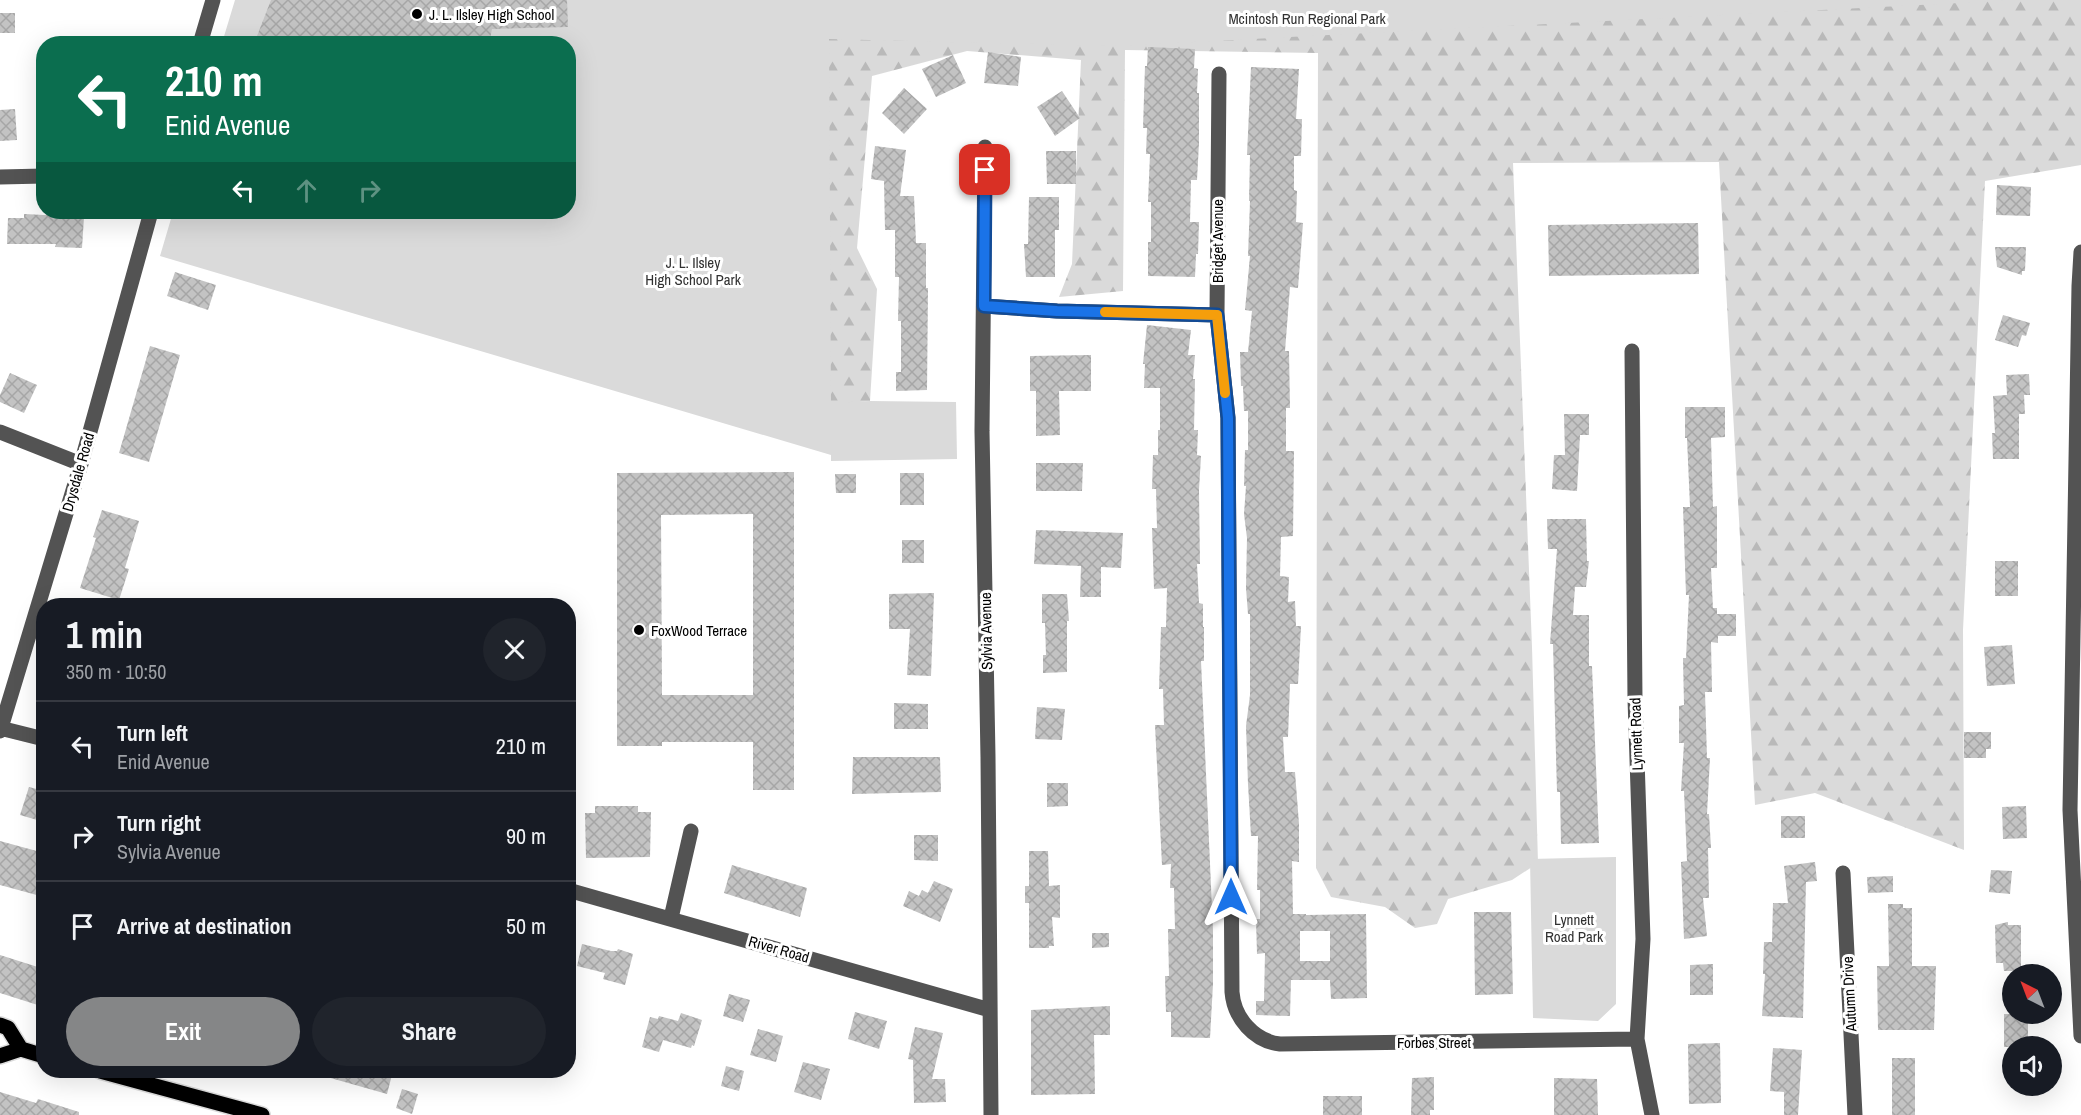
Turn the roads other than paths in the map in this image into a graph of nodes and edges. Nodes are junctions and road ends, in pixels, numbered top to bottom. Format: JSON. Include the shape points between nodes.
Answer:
{"nodes":[{"id":1,"x":213,"y":0,"type":"edge"},
{"id":2,"x":202,"y":36,"type":"edge"},
{"id":3,"x":1219,"y":74,"type":"dead end"},
{"id":4,"x":985,"y":147,"type":"dead end"},
{"id":5,"x":36,"y":176,"type":"edge"},
{"id":6,"x":0,"y":177,"type":"edge"},
{"id":7,"x":149,"y":219,"type":"edge"},
{"id":8,"x":2081,"y":252,"type":"edge"},
{"id":9,"x":984,"y":306,"type":"junction"},
{"id":10,"x":1217,"y":315,"type":"junction"},
{"id":11,"x":1632,"y":351,"type":"dead end"},
{"id":12,"x":0,"y":432,"type":"edge"},
{"id":13,"x":81,"y":464,"type":"junction"},
{"id":14,"x":40,"y":598,"type":"edge"},
{"id":15,"x":36,"y":611,"type":"edge"},
{"id":16,"x":0,"y":729,"type":"edge"},
{"id":17,"x":36,"y":737,"type":"edge"},
{"id":18,"x":691,"y":831,"type":"dead end"},
{"id":19,"x":2077,"y":860,"type":"edge"},
{"id":20,"x":1842,"y":873,"type":"dead end"},
{"id":21,"x":576,"y":892,"type":"edge"},
{"id":22,"x":671,"y":918,"type":"junction"},
{"id":23,"x":990,"y":1010,"type":"junction"},
{"id":24,"x":1240,"y":1018,"type":"joint"},
{"id":25,"x":0,"y":1025,"type":"edge"},
{"id":26,"x":2081,"y":1036,"type":"edge"},
{"id":27,"x":1637,"y":1039,"type":"junction"},
{"id":28,"x":21,"y":1049,"type":"junction"},
{"id":29,"x":36,"y":1054,"type":"edge"},
{"id":30,"x":0,"y":1056,"type":"edge"},
{"id":31,"x":126,"y":1078,"type":"edge"},
{"id":32,"x":262,"y":1115,"type":"edge"},
{"id":33,"x":991,"y":1115,"type":"edge"},
{"id":34,"x":1652,"y":1115,"type":"edge"},
{"id":35,"x":1855,"y":1115,"type":"edge"}],
"edges":[{"from":1,"to":2,"type":"street"},
{"from":3,"to":10,"type":"street","name":"Bridget Avenue"},
{"from":4,"to":9,"type":"street","name":"Sylvia Avenue"},
{"from":5,"to":6,"type":"street"},
{"from":7,"to":13,"type":"street","name":"Drysdale Road"},
{"from":8,"to":19,"type":"street","via":[[2071,798]]},
{"from":9,"to":10,"type":"street"},
{"from":9,"to":23,"type":"street","name":"Sylvia Avenue","via":[[982,431]]},
{"from":10,"to":24,"type":"street","name":"Bridget Avenue","via":[[1228,418],[1232,992]]},
{"from":11,"to":27,"type":"street","name":"Lynnett Road","via":[[1635,676],[1643,939]]},
{"from":12,"to":13,"type":"street"},
{"from":13,"to":14,"type":"street","name":"Drysdale Road"},
{"from":15,"to":16,"type":"street","name":"Drysdale Road"},
{"from":16,"to":17,"type":"street"},
{"from":18,"to":22,"type":"street"},
{"from":19,"to":26,"type":"street"},
{"from":20,"to":35,"type":"street","name":"Autumn Drive"},
{"from":21,"to":22,"type":"street","name":"River Road"},
{"from":22,"to":23,"type":"street","name":"River Road"},
{"from":23,"to":33,"type":"street","name":"Sylvia Avenue"},
{"from":24,"to":27,"type":"street","name":"Forbes Street","via":[[1257,1035],[1280,1044]]},
{"from":25,"to":28,"type":"main road","via":[[8,1028]]},
{"from":27,"to":34,"type":"street","name":"Lynnett Road"},
{"from":28,"to":29,"type":"main road"},
{"from":28,"to":30,"type":"main road"},
{"from":31,"to":32,"type":"main road"}]}
